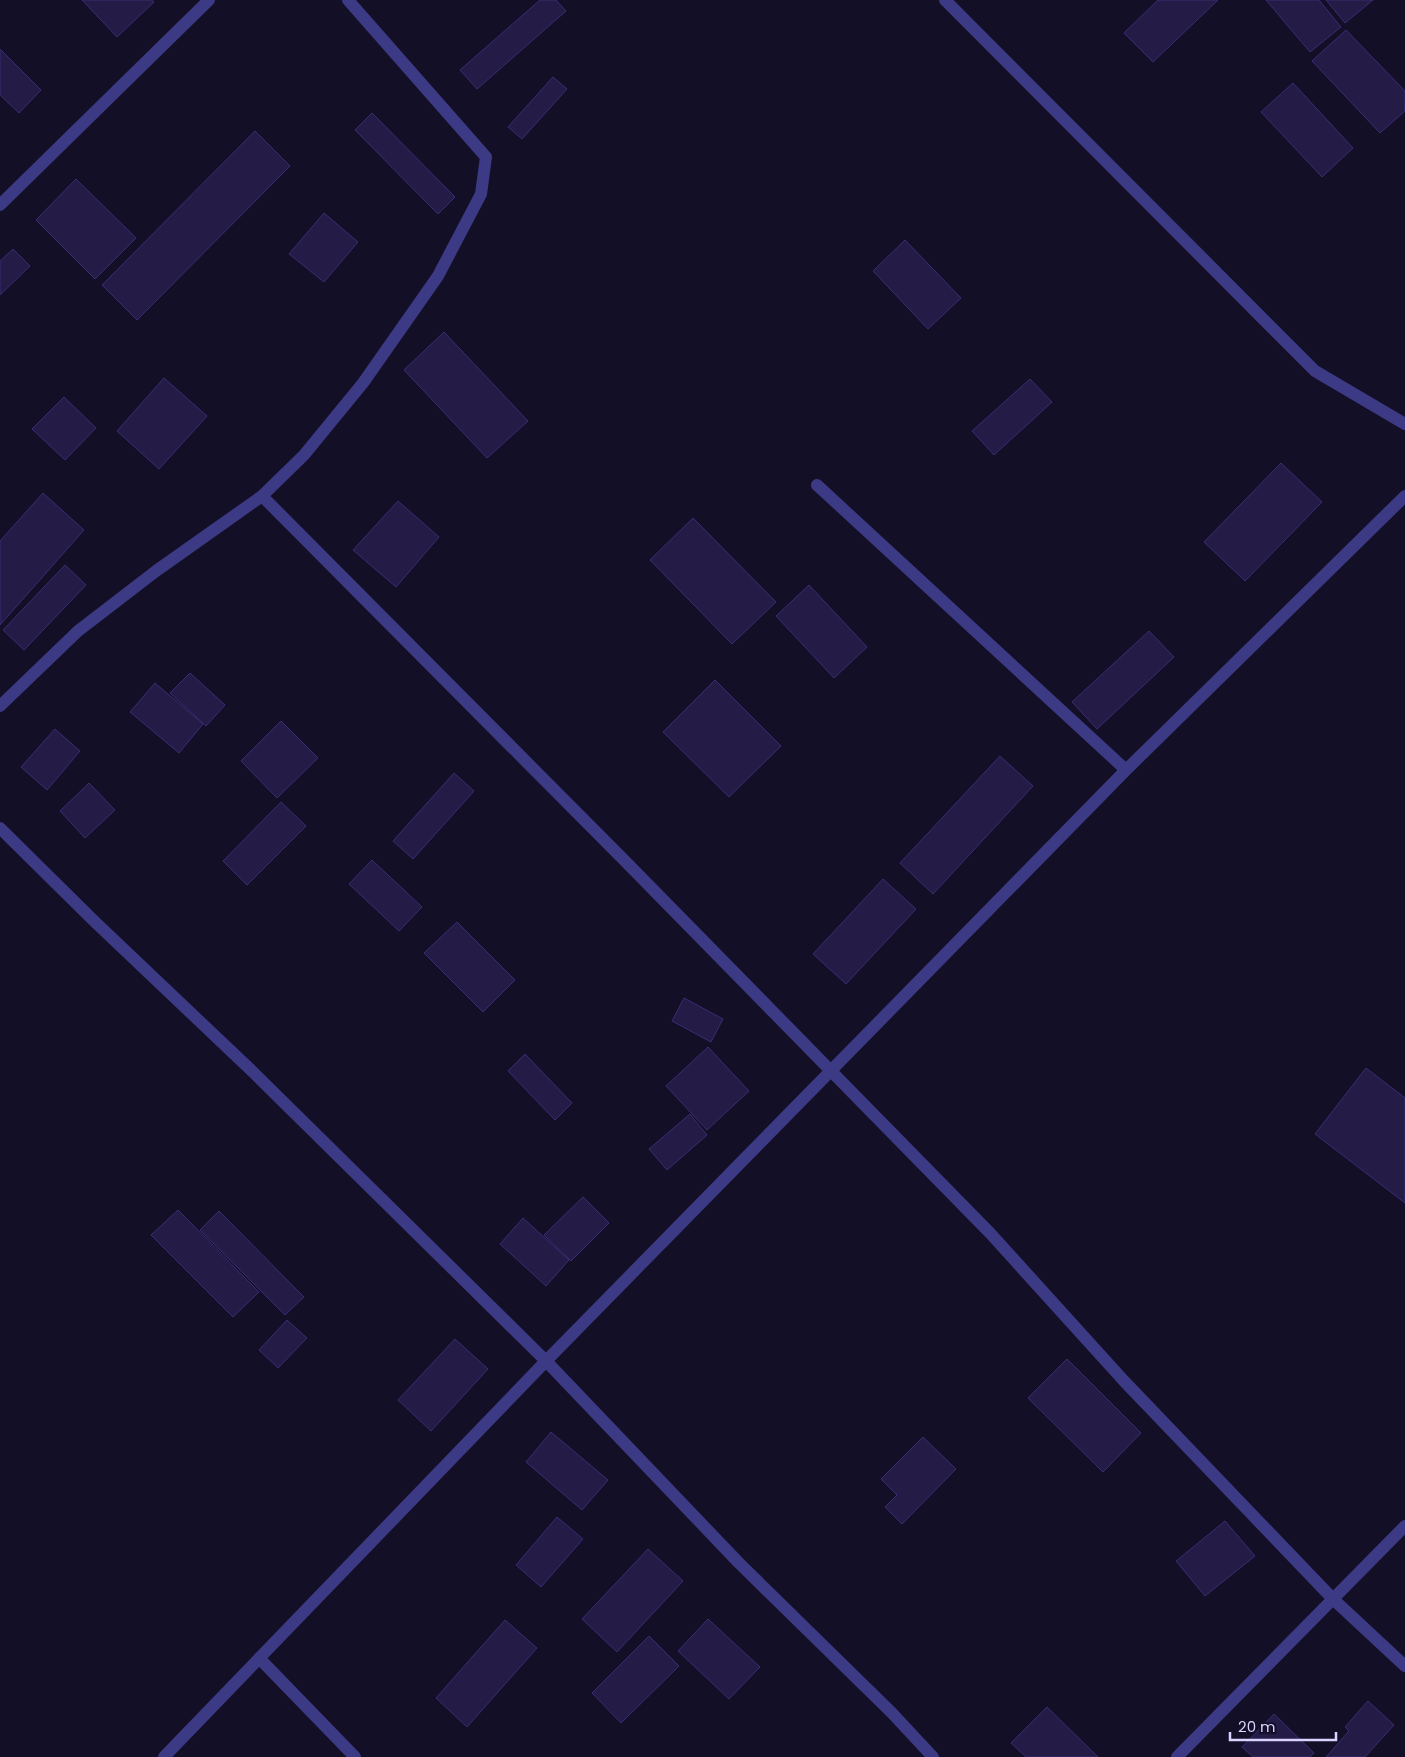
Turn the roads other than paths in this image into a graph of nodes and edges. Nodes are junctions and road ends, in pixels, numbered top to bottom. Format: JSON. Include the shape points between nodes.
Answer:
{"nodes":[{"id":1,"x":209,"y":0,"type":"edge"},
{"id":2,"x":348,"y":0,"type":"edge"},
{"id":3,"x":945,"y":0,"type":"edge"},
{"id":4,"x":0,"y":205,"type":"edge"},
{"id":5,"x":1405,"y":424,"type":"edge"},
{"id":6,"x":817,"y":485,"type":"dead end"},
{"id":7,"x":262,"y":496,"type":"junction"},
{"id":8,"x":1405,"y":496,"type":"edge"},
{"id":9,"x":0,"y":706,"type":"edge"},
{"id":10,"x":1126,"y":770,"type":"junction"},
{"id":11,"x":0,"y":828,"type":"edge"},
{"id":12,"x":832,"y":1071,"type":"junction"},
{"id":13,"x":546,"y":1361,"type":"junction"},
{"id":14,"x":1405,"y":1526,"type":"edge"},
{"id":15,"x":1333,"y":1598,"type":"junction"},
{"id":16,"x":259,"y":1658,"type":"junction"},
{"id":17,"x":1405,"y":1666,"type":"edge"},
{"id":18,"x":164,"y":1757,"type":"edge"},
{"id":19,"x":355,"y":1757,"type":"edge"},
{"id":20,"x":933,"y":1757,"type":"edge"},
{"id":21,"x":1177,"y":1757,"type":"edge"}],
"edges":[{"from":1,"to":4,"type":"street"},
{"from":2,"to":7,"type":"street","via":[[486,157],[481,194],[438,276],[362,383],[304,456]]},
{"from":3,"to":5,"type":"street","via":[[1315,371]]},
{"from":6,"to":10,"type":"street"},
{"from":7,"to":9,"type":"street","via":[[156,571],[78,632]]},
{"from":7,"to":12,"type":"street"},
{"from":8,"to":10,"type":"street"},
{"from":10,"to":12,"type":"street"},
{"from":11,"to":13,"type":"street"},
{"from":12,"to":13,"type":"street"},
{"from":12,"to":15,"type":"street","via":[[990,1233],[1124,1381]]},
{"from":13,"to":16,"type":"street"},
{"from":13,"to":20,"type":"street","via":[[739,1563]]},
{"from":14,"to":15,"type":"street"},
{"from":15,"to":17,"type":"street"},
{"from":15,"to":21,"type":"street"},
{"from":16,"to":18,"type":"street"},
{"from":16,"to":19,"type":"street"}]}
